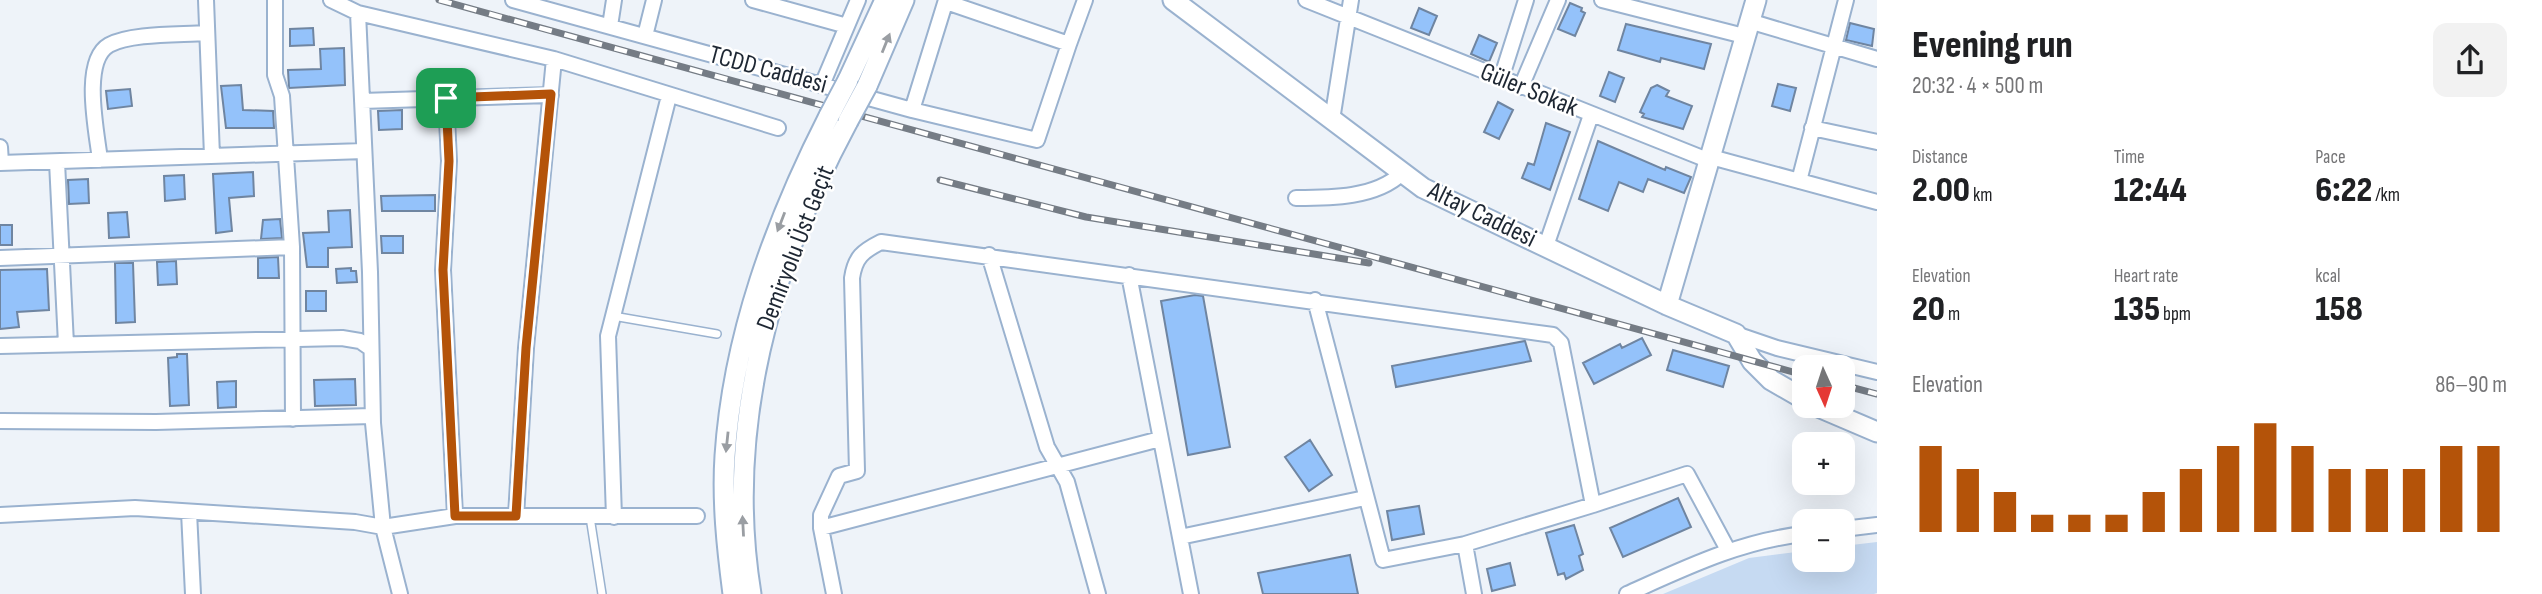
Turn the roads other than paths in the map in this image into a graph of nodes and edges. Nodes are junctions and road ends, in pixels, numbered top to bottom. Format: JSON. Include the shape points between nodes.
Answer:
{"nodes":[{"id":1,"x":206,"y":0,"type":"edge"},
{"id":2,"x":275,"y":0,"type":"edge"},
{"id":3,"x":331,"y":0,"type":"edge"},
{"id":4,"x":513,"y":0,"type":"edge"},
{"id":5,"x":614,"y":0,"type":"edge"},
{"id":6,"x":654,"y":0,"type":"edge"},
{"id":7,"x":753,"y":0,"type":"edge"},
{"id":8,"x":858,"y":0,"type":"edge"},
{"id":9,"x":885,"y":0,"type":"edge"},
{"id":10,"x":904,"y":0,"type":"edge"},
{"id":11,"x":1085,"y":0,"type":"edge"},
{"id":12,"x":1306,"y":0,"type":"edge"},
{"id":13,"x":1351,"y":0,"type":"edge"},
{"id":14,"x":1526,"y":0,"type":"edge"},
{"id":15,"x":1558,"y":0,"type":"edge"},
{"id":16,"x":1602,"y":0,"type":"edge"},
{"id":17,"x":1756,"y":0,"type":"edge"},
{"id":18,"x":1846,"y":0,"type":"edge"},
{"id":19,"x":946,"y":1,"type":"edge"},
{"id":20,"x":1182,"y":3,"type":"edge"},
{"id":21,"x":1656,"y":7,"type":"edge"},
{"id":22,"x":358,"y":13,"type":"junction"},
{"id":23,"x":1349,"y":18,"type":"junction"},
{"id":24,"x":610,"y":26,"type":"junction"},
{"id":25,"x":847,"y":26,"type":"junction"},
{"id":26,"x":1746,"y":29,"type":"junction"},
{"id":27,"x":206,"y":33,"type":"junction"},
{"id":28,"x":645,"y":36,"type":"junction"},
{"id":29,"x":1069,"y":44,"type":"junction"},
{"id":30,"x":1834,"y":46,"type":"junction"},
{"id":31,"x":1877,"y":59,"type":"edge"},
{"id":32,"x":554,"y":60,"type":"junction"},
{"id":33,"x":1501,"y":79,"type":"junction"},
{"id":34,"x":822,"y":85,"type":"junction"},
{"id":35,"x":1521,"y":87,"type":"junction"},
{"id":36,"x":551,"y":94,"type":"junction"},
{"id":37,"x":669,"y":96,"type":"junction"},
{"id":38,"x":446,"y":98,"type":"junction"},
{"id":39,"x":362,"y":101,"type":"junction"},
{"id":40,"x":912,"y":110,"type":"junction"},
{"id":41,"x":1591,"y":115,"type":"junction"},
{"id":42,"x":839,"y":118,"type":"junction"},
{"id":43,"x":1332,"y":120,"type":"junction"},
{"id":44,"x":778,"y":128,"type":"dead end"},
{"id":45,"x":1812,"y":128,"type":"junction"},
{"id":46,"x":1877,"y":142,"type":"edge"},
{"id":47,"x":0,"y":147,"type":"edge"},
{"id":48,"x":365,"y":151,"type":"junction"},
{"id":49,"x":287,"y":153,"type":"junction"},
{"id":50,"x":212,"y":156,"type":"junction"},
{"id":51,"x":1710,"y":159,"type":"junction"},
{"id":52,"x":100,"y":160,"type":"junction"},
{"id":53,"x":57,"y":162,"type":"junction"},
{"id":54,"x":0,"y":163,"type":"edge"},
{"id":55,"x":1402,"y":173,"type":"junction"},
{"id":56,"x":1799,"y":181,"type":"junction"},
{"id":57,"x":1296,"y":198,"type":"dead end"},
{"id":58,"x":1877,"y":202,"type":"edge"},
{"id":59,"x":1546,"y":246,"type":"junction"},
{"id":60,"x":292,"y":247,"type":"junction"},
{"id":61,"x":62,"y":255,"type":"junction"},
{"id":62,"x":989,"y":256,"type":"junction"},
{"id":63,"x":0,"y":258,"type":"edge"},
{"id":64,"x":1129,"y":275,"type":"junction"},
{"id":65,"x":1315,"y":300,"type":"junction"},
{"id":66,"x":1667,"y":305,"type":"junction"},
{"id":67,"x":613,"y":316,"type":"junction"},
{"id":68,"x":717,"y":334,"type":"dead end"},
{"id":69,"x":1736,"y":334,"type":"junction"},
{"id":70,"x":293,"y":338,"type":"junction"},
{"id":71,"x":66,"y":344,"type":"junction"},
{"id":72,"x":0,"y":346,"type":"edge"},
{"id":73,"x":370,"y":348,"type":"junction"},
{"id":74,"x":1877,"y":372,"type":"edge"},
{"id":75,"x":1792,"y":392,"type":"edge"},
{"id":76,"x":372,"y":416,"type":"junction"},
{"id":77,"x":1844,"y":418,"type":"edge"},
{"id":78,"x":293,"y":419,"type":"junction"},
{"id":79,"x":0,"y":421,"type":"edge"},
{"id":80,"x":1877,"y":432,"type":"edge"},
{"id":81,"x":1160,"y":439,"type":"junction"},
{"id":82,"x":1057,"y":465,"type":"junction"},
{"id":83,"x":1365,"y":498,"type":"junction"},
{"id":84,"x":1593,"y":505,"type":"junction"},
{"id":85,"x":189,"y":512,"type":"junction"},
{"id":86,"x":0,"y":515,"type":"edge"},
{"id":87,"x":455,"y":516,"type":"junction"},
{"id":88,"x":516,"y":516,"type":"junction"},
{"id":89,"x":697,"y":516,"type":"dead end"},
{"id":90,"x":590,"y":517,"type":"junction"},
{"id":91,"x":614,"y":517,"type":"junction"},
{"id":92,"x":1877,"y":525,"type":"edge"},
{"id":93,"x":383,"y":527,"type":"junction"},
{"id":94,"x":821,"y":528,"type":"junction"},
{"id":95,"x":1855,"y":528,"type":"edge"},
{"id":96,"x":1792,"y":535,"type":"edge"},
{"id":97,"x":1180,"y":537,"type":"junction"},
{"id":98,"x":1465,"y":544,"type":"junction"},
{"id":99,"x":1728,"y":550,"type":"junction"},
{"id":100,"x":193,"y":594,"type":"edge"},
{"id":101,"x":400,"y":594,"type":"edge"},
{"id":102,"x":602,"y":594,"type":"edge"},
{"id":103,"x":733,"y":594,"type":"edge"},
{"id":104,"x":751,"y":594,"type":"edge"},
{"id":105,"x":834,"y":594,"type":"edge"},
{"id":106,"x":1098,"y":594,"type":"edge"},
{"id":107,"x":1191,"y":594,"type":"edge"},
{"id":108,"x":1474,"y":594,"type":"edge"},
{"id":109,"x":1627,"y":594,"type":"edge"}],
"edges":[{"from":1,"to":27,"type":"street"},
{"from":2,"to":49,"type":"street","via":[[275,75],[282,96]]},
{"from":3,"to":22,"type":"street"},
{"from":4,"to":24,"type":"street","name":"TCDD Caddesi"},
{"from":5,"to":24,"type":"street"},
{"from":6,"to":28,"type":"street"},
{"from":7,"to":25,"type":"street"},
{"from":8,"to":25,"type":"street"},
{"from":9,"to":42,"type":"main road","name":"Demiryolu Üst Geçit","bridge":true,"via":[[848,80]]},
{"from":42,"to":10,"type":"main road","name":"Demiryolu Üst Geçit","one_way":true,"bridge":true,"via":[[867,86]]},
{"from":11,"to":29,"type":"street"},
{"from":12,"to":23,"type":"street","name":"Güler Sokak"},
{"from":13,"to":23,"type":"street"},
{"from":14,"to":33,"type":"street"},
{"from":15,"to":35,"type":"street"},
{"from":16,"to":21,"type":"street"},
{"from":17,"to":26,"type":"main road"},
{"from":18,"to":30,"type":"street"},
{"from":19,"to":29,"type":"street"},
{"from":19,"to":40,"type":"street"},
{"from":20,"to":43,"type":"main road","name":"Altay Caddesi"},
{"from":21,"to":26,"type":"street"},
{"from":22,"to":32,"type":"street"},
{"from":22,"to":39,"type":"street"},
{"from":23,"to":33,"type":"street","name":"Güler Sokak"},
{"from":23,"to":43,"type":"street"},
{"from":24,"to":28,"type":"street","name":"TCDD Caddesi"},
{"from":25,"to":34,"type":"street"},
{"from":26,"to":30,"type":"street"},
{"from":26,"to":51,"type":"main road"},
{"from":27,"to":50,"type":"street"},
{"from":27,"to":52,"type":"street","via":[[133,39],[107,46],[95,61],[92,76]]},
{"from":28,"to":34,"type":"street","name":"TCDD Caddesi"},
{"from":29,"to":40,"type":"street","name":"TCDD Caddesi","via":[[1037,140]]},
{"from":30,"to":31,"type":"street"},
{"from":30,"to":45,"type":"street"},
{"from":32,"to":36,"type":"street"},
{"from":32,"to":37,"type":"street"},
{"from":33,"to":35,"type":"street","name":"Güler Sokak"},
{"from":34,"to":40,"type":"street","name":"TCDD Caddesi"},
{"from":35,"to":41,"type":"street","name":"Güler Sokak"},
{"from":36,"to":38,"type":"street"},
{"from":36,"to":88,"type":"street","via":[[526,348]]},
{"from":37,"to":44,"type":"street"},
{"from":37,"to":67,"type":"street"},
{"from":38,"to":39,"type":"street"},
{"from":38,"to":87,"type":"street","via":[[449,161],[443,270]]},
{"from":39,"to":48,"type":"street"},
{"from":41,"to":51,"type":"street","name":"Güler Sokak"},
{"from":41,"to":59,"type":"street"},
{"from":42,"to":103,"type":"main road","name":"Demiryolu Üst Geçit","one_way":true,"via":[[784,214],[743,340],[725,457]]},
{"from":104,"to":42,"type":"main road","name":"Demiryolu Üst Geçit","one_way":true,"via":[[742,499],[757,355],[780,275]]},
{"from":43,"to":55,"type":"main road","name":"Altay Caddesi"},
{"from":45,"to":46,"type":"street"},
{"from":45,"to":56,"type":"street"},
{"from":47,"to":54,"type":"street"},
{"from":48,"to":49,"type":"street"},
{"from":48,"to":73,"type":"street"},
{"from":49,"to":50,"type":"street"},
{"from":49,"to":60,"type":"street"},
{"from":50,"to":52,"type":"street"},
{"from":51,"to":56,"type":"street","name":"Güler Sokak"},
{"from":51,"to":66,"type":"main road"},
{"from":52,"to":53,"type":"street"},
{"from":53,"to":54,"type":"street"},
{"from":53,"to":61,"type":"street"},
{"from":55,"to":57,"type":"street","via":[[1377,189]]},
{"from":55,"to":59,"type":"main road","name":"Altay Caddesi","via":[[1423,188]]},
{"from":56,"to":58,"type":"street","name":"Güler Sokak"},
{"from":59,"to":66,"type":"main road","name":"Altay Caddesi"},
{"from":60,"to":61,"type":"street"},
{"from":60,"to":70,"type":"street"},
{"from":61,"to":63,"type":"street"},
{"from":61,"to":71,"type":"street"},
{"from":62,"to":64,"type":"street"},
{"from":62,"to":82,"type":"street","via":[[1047,447]]},
{"from":62,"to":94,"type":"street","via":[[881,242],[854,262],[857,471],[839,476],[821,515]]},
{"from":64,"to":65,"type":"street"},
{"from":64,"to":81,"type":"street"},
{"from":65,"to":83,"type":"street"},
{"from":65,"to":84,"type":"street","via":[[1553,335],[1560,343]]},
{"from":66,"to":69,"type":"main road","name":"Altay Caddesi"},
{"from":67,"to":68,"type":"lane"},
{"from":67,"to":91,"type":"street","via":[[607,355]]},
{"from":69,"to":74,"type":"street"},
{"from":69,"to":75,"type":"main road","via":[[1752,361]]},
{"from":70,"to":71,"type":"street"},
{"from":70,"to":73,"type":"street","via":[[342,338]]},
{"from":70,"to":78,"type":"street"},
{"from":71,"to":72,"type":"street"},
{"from":73,"to":76,"type":"street"},
{"from":76,"to":78,"type":"street"},
{"from":76,"to":93,"type":"street"},
{"from":77,"to":80,"type":"main road"},
{"from":78,"to":79,"type":"street"},
{"from":81,"to":82,"type":"street"},
{"from":81,"to":97,"type":"street"},
{"from":82,"to":94,"type":"street"},
{"from":82,"to":106,"type":"street","via":[[1067,482]]},
{"from":83,"to":97,"type":"street"},
{"from":83,"to":98,"type":"street","via":[[1383,560]]},
{"from":84,"to":98,"type":"street"},
{"from":84,"to":99,"type":"street","via":[[1687,474]]},
{"from":85,"to":86,"type":"street","via":[[135,508]]},
{"from":85,"to":93,"type":"street"},
{"from":85,"to":100,"type":"street"},
{"from":87,"to":88,"type":"street"},
{"from":87,"to":93,"type":"street"},
{"from":88,"to":90,"type":"street"},
{"from":89,"to":91,"type":"street"},
{"from":90,"to":91,"type":"street"},
{"from":90,"to":102,"type":"lane"},
{"from":92,"to":95,"type":"street"},
{"from":93,"to":101,"type":"street"},
{"from":94,"to":105,"type":"street"},
{"from":96,"to":99,"type":"street"},
{"from":97,"to":107,"type":"street"},
{"from":98,"to":108,"type":"street"},
{"from":99,"to":109,"type":"street"}]}
